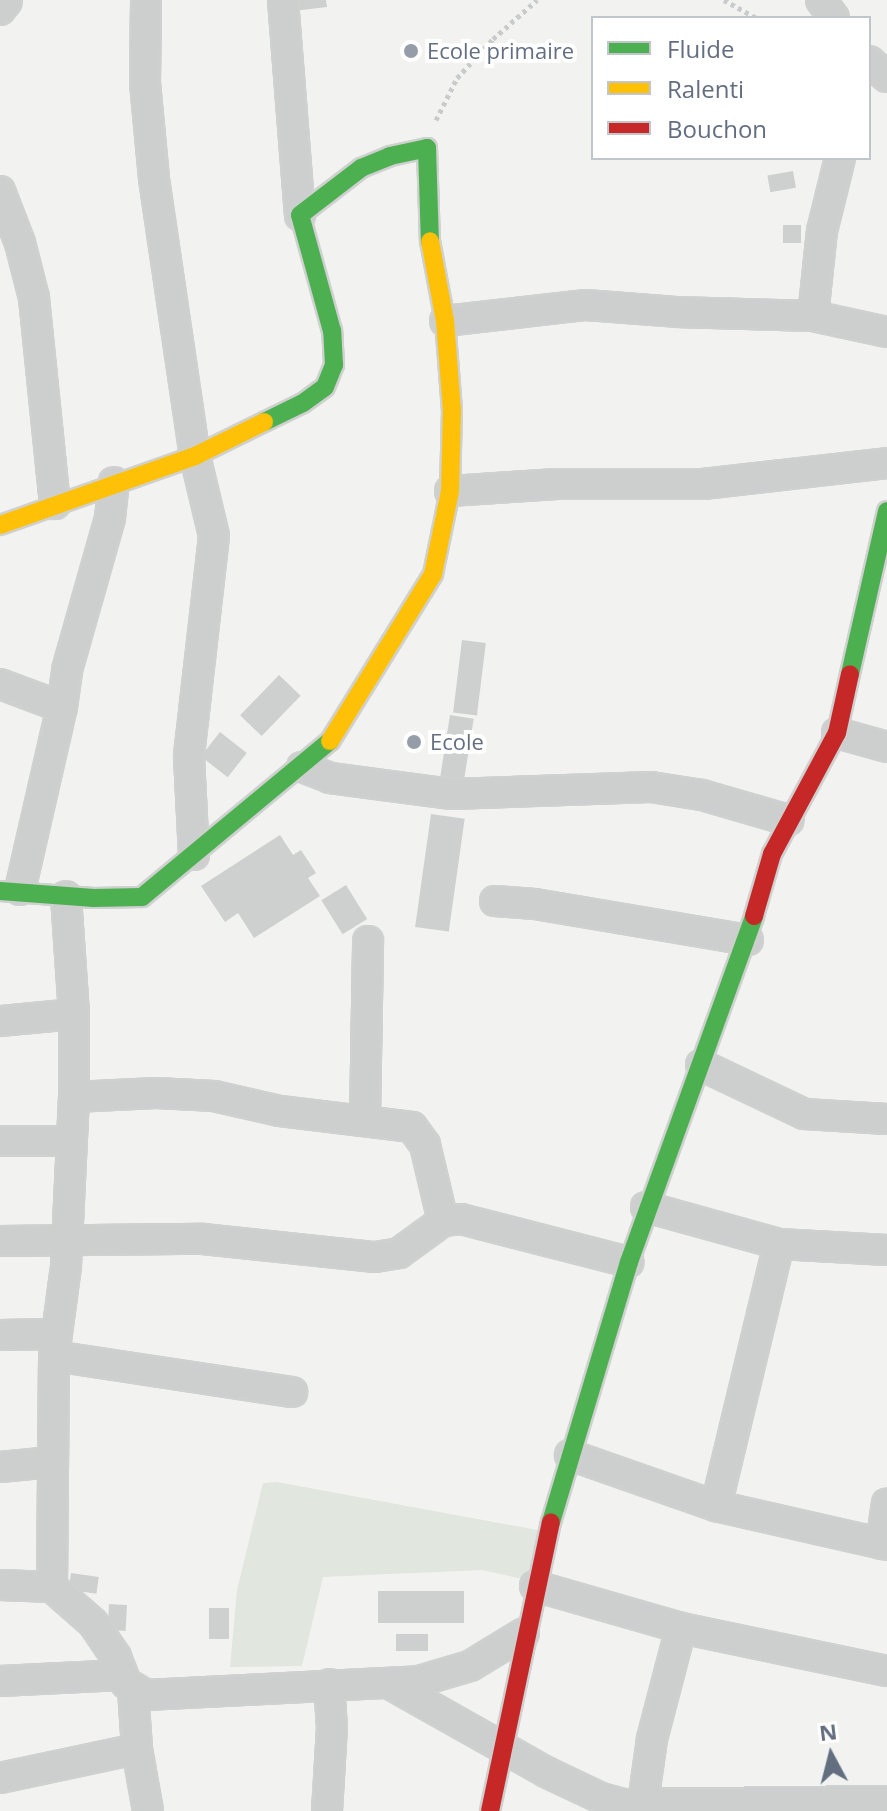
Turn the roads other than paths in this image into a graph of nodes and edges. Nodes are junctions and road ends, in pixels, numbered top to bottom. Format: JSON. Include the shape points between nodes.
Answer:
{"nodes":[{"id":1,"x":8,"y":0,"type":"edge"},
{"id":2,"x":146,"y":0,"type":"edge"},
{"id":3,"x":283,"y":0,"type":"edge"},
{"id":4,"x":0,"y":10,"type":"edge"},
{"id":5,"x":840,"y":160,"type":"edge"},
{"id":6,"x":2,"y":202,"type":"edge"},
{"id":7,"x":300,"y":215,"type":"junction"},
{"id":8,"x":813,"y":316,"type":"junction"},
{"id":9,"x":445,"y":321,"type":"junction"},
{"id":10,"x":887,"y":332,"type":"edge"},
{"id":11,"x":195,"y":456,"type":"junction"},
{"id":12,"x":887,"y":463,"type":"edge"},
{"id":13,"x":114,"y":482,"type":"junction"},
{"id":14,"x":450,"y":491,"type":"junction"},
{"id":15,"x":55,"y":504,"type":"junction"},
{"id":16,"x":887,"y":511,"type":"edge"},
{"id":17,"x":0,"y":525,"type":"edge"},
{"id":18,"x":0,"y":684,"type":"edge"},
{"id":19,"x":62,"y":707,"type":"junction"},
{"id":20,"x":837,"y":733,"type":"junction"},
{"id":21,"x":887,"y":747,"type":"edge"},
{"id":22,"x":302,"y":767,"type":"junction"},
{"id":23,"x":788,"y":820,"type":"junction"},
{"id":24,"x":194,"y":855,"type":"junction"},
{"id":25,"x":10,"y":891,"type":"edge"},
{"id":26,"x":66,"y":896,"type":"junction"},
{"id":27,"x":495,"y":901,"type":"dead end"},
{"id":28,"x":748,"y":940,"type":"junction"},
{"id":29,"x":368,"y":941,"type":"dead end"},
{"id":30,"x":74,"y":1014,"type":"junction"},
{"id":31,"x":0,"y":1021,"type":"edge"},
{"id":32,"x":701,"y":1065,"type":"junction"},
{"id":33,"x":74,"y":1097,"type":"junction"},
{"id":34,"x":365,"y":1119,"type":"junction"},
{"id":35,"x":887,"y":1119,"type":"edge"},
{"id":36,"x":0,"y":1141,"type":"edge"},
{"id":37,"x":69,"y":1141,"type":"junction"},
{"id":38,"x":646,"y":1207,"type":"junction"},
{"id":39,"x":443,"y":1221,"type":"junction"},
{"id":40,"x":67,"y":1240,"type":"junction"},
{"id":41,"x":0,"y":1241,"type":"edge"},
{"id":42,"x":779,"y":1244,"type":"junction"},
{"id":43,"x":887,"y":1250,"type":"edge"},
{"id":44,"x":629,"y":1262,"type":"junction"},
{"id":45,"x":0,"y":1335,"type":"edge"},
{"id":46,"x":55,"y":1345,"type":"junction"},
{"id":47,"x":292,"y":1392,"type":"dead end"},
{"id":48,"x":570,"y":1455,"type":"junction"},
{"id":49,"x":52,"y":1462,"type":"junction"},
{"id":50,"x":0,"y":1467,"type":"edge"},
{"id":51,"x":887,"y":1503,"type":"edge"},
{"id":52,"x":716,"y":1506,"type":"junction"},
{"id":53,"x":884,"y":1544,"type":"edge"},
{"id":54,"x":0,"y":1585,"type":"edge"},
{"id":55,"x":535,"y":1586,"type":"junction"},
{"id":56,"x":52,"y":1587,"type":"junction"},
{"id":57,"x":681,"y":1628,"type":"junction"},
{"id":58,"x":524,"y":1633,"type":"junction"},
{"id":59,"x":887,"y":1671,"type":"edge"},
{"id":60,"x":0,"y":1681,"type":"edge"},
{"id":61,"x":128,"y":1682,"type":"junction"},
{"id":62,"x":329,"y":1684,"type":"junction"},
{"id":63,"x":390,"y":1684,"type":"junction"},
{"id":64,"x":506,"y":1747,"type":"junction"},
{"id":65,"x":137,"y":1749,"type":"junction"},
{"id":66,"x":0,"y":1778,"type":"edge"},
{"id":67,"x":887,"y":1801,"type":"edge"},
{"id":68,"x":631,"y":1806,"type":"edge"},
{"id":69,"x":148,"y":1811,"type":"edge"},
{"id":70,"x":327,"y":1811,"type":"edge"},
{"id":71,"x":490,"y":1811,"type":"edge"}],
"edges":[{"from":1,"to":4,"type":"street"},
{"from":2,"to":11,"type":"street","via":[[145,83],[154,179]]},
{"from":3,"to":7,"type":"street"},
{"from":5,"to":8,"type":"street","via":[[822,231]]},
{"from":6,"to":15,"type":"street","via":[[20,243],[35,308]]},
{"from":7,"to":9,"type":"street","via":[[361,168],[427,148],[431,249]]},
{"from":7,"to":11,"type":"street","via":[[329,313],[331,377],[303,403]]},
{"from":8,"to":9,"type":"street","via":[[586,305]]},
{"from":8,"to":10,"type":"street"},
{"from":9,"to":14,"type":"street","via":[[452,411]]},
{"from":11,"to":13,"type":"street"},
{"from":11,"to":24,"type":"street","via":[[214,547],[189,757]]},
{"from":12,"to":14,"type":"street","via":[[703,484],[557,484]]},
{"from":13,"to":15,"type":"street"},
{"from":13,"to":19,"type":"street","via":[[110,518],[67,670]]},
{"from":14,"to":22,"type":"street","via":[[433,574],[329,742]]},
{"from":15,"to":17,"type":"street"},
{"from":16,"to":20,"type":"street"},
{"from":18,"to":19,"type":"street"},
{"from":19,"to":25,"type":"street"},
{"from":20,"to":21,"type":"street"},
{"from":20,"to":23,"type":"street"},
{"from":22,"to":23,"type":"street","via":[[330,778],[452,794],[651,787],[702,795]]},
{"from":22,"to":24,"type":"street"},
{"from":23,"to":28,"type":"street","via":[[772,854]]},
{"from":24,"to":26,"type":"street","via":[[138,898]]},
{"from":25,"to":26,"type":"street"},
{"from":26,"to":30,"type":"street"},
{"from":27,"to":28,"type":"street"},
{"from":28,"to":32,"type":"street"},
{"from":29,"to":34,"type":"street"},
{"from":30,"to":31,"type":"street"},
{"from":30,"to":33,"type":"street"},
{"from":32,"to":35,"type":"street","via":[[804,1114]]},
{"from":32,"to":38,"type":"street"},
{"from":33,"to":34,"type":"street","via":[[187,1094]]},
{"from":33,"to":37,"type":"street"},
{"from":34,"to":39,"type":"street","via":[[412,1127],[420,1135]]},
{"from":36,"to":37,"type":"street"},
{"from":37,"to":40,"type":"street"},
{"from":38,"to":42,"type":"street"},
{"from":38,"to":44,"type":"street"},
{"from":39,"to":40,"type":"street","via":[[399,1253],[375,1257],[203,1239]]},
{"from":39,"to":44,"type":"street","via":[[477,1220]]},
{"from":40,"to":41,"type":"street"},
{"from":40,"to":46,"type":"street"},
{"from":42,"to":43,"type":"street"},
{"from":42,"to":52,"type":"street"},
{"from":44,"to":48,"type":"street"},
{"from":45,"to":46,"type":"street"},
{"from":46,"to":47,"type":"street"},
{"from":46,"to":49,"type":"street"},
{"from":48,"to":52,"type":"street"},
{"from":48,"to":55,"type":"street"},
{"from":49,"to":50,"type":"street"},
{"from":49,"to":56,"type":"street"},
{"from":51,"to":53,"type":"street"},
{"from":52,"to":53,"type":"street"},
{"from":54,"to":56,"type":"street"},
{"from":55,"to":57,"type":"street"},
{"from":55,"to":58,"type":"street"},
{"from":56,"to":61,"type":"street","via":[[106,1638]]},
{"from":57,"to":59,"type":"street"},
{"from":57,"to":68,"type":"street"},
{"from":58,"to":63,"type":"street","via":[[447,1675]]},
{"from":58,"to":64,"type":"street"},
{"from":60,"to":61,"type":"street"},
{"from":61,"to":62,"type":"street","via":[[162,1695]]},
{"from":61,"to":65,"type":"street"},
{"from":62,"to":63,"type":"street"},
{"from":62,"to":70,"type":"street"},
{"from":63,"to":64,"type":"street"},
{"from":64,"to":68,"type":"street","via":[[601,1798]]},
{"from":64,"to":71,"type":"street"},
{"from":65,"to":66,"type":"street"},
{"from":65,"to":69,"type":"street"},
{"from":67,"to":68,"type":"street"}]}
